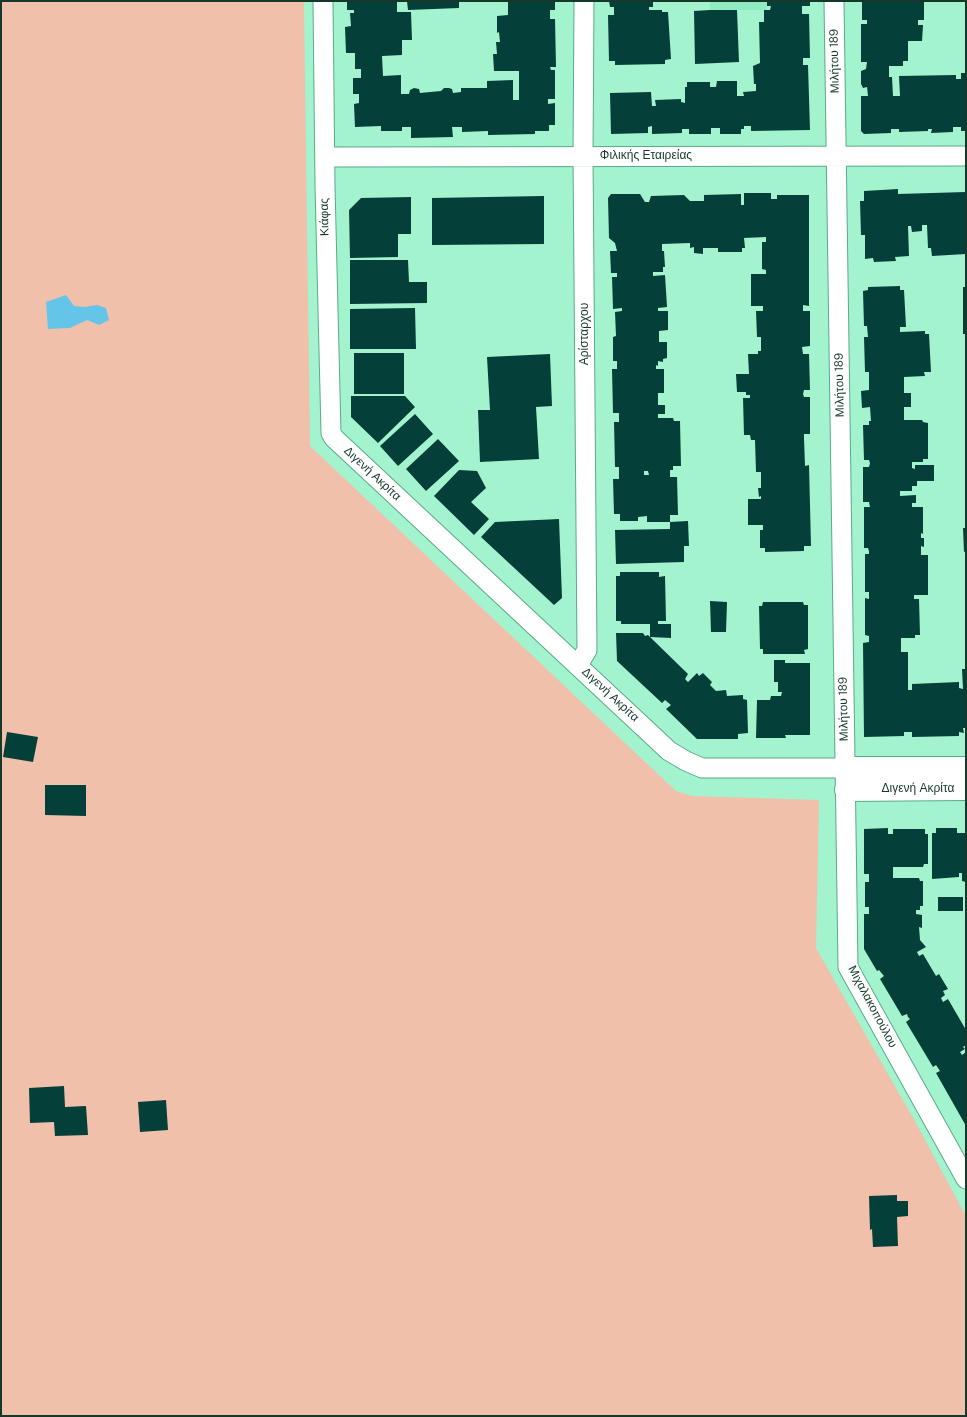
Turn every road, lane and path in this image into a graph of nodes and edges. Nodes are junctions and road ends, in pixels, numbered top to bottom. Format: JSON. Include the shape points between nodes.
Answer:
{"nodes":[{"id":1,"x":323,"y":1,"type":"edge"},
{"id":2,"x":584,"y":1,"type":"edge"},
{"id":3,"x":834,"y":1,"type":"edge"},
{"id":4,"x":584,"y":156,"type":"junction"},
{"id":5,"x":836,"y":156,"type":"junction"},
{"id":6,"x":966,"y":156,"type":"edge"},
{"id":7,"x":326,"y":157,"type":"junction"},
{"id":8,"x":331,"y":433,"type":"joint"},
{"id":9,"x":578,"y":665,"type":"junction"},
{"id":10,"x":966,"y":768,"type":"edge"},
{"id":11,"x":846,"y":779,"type":"junction"},
{"id":12,"x":966,"y":789,"type":"edge"},
{"id":13,"x":966,"y":1179,"type":"edge"}],
"edges":[{"from":1,"to":7,"type":"street","name":"Κιάφας"},
{"from":2,"to":4,"type":"street","name":"Αρίσταρχου"},
{"from":3,"to":5,"type":"street","name":"Μιλήτου 189"},
{"from":4,"to":5,"type":"street","name":"Φιλικής Εταιρείας"},
{"from":4,"to":7,"type":"street","name":"Φιλικής Εταιρείας"},
{"from":4,"to":9,"type":"street","name":"Αρίσταρχου","via":[[587,650]]},
{"from":5,"to":6,"type":"street","name":"Φιλικής Εταιρείας"},
{"from":5,"to":11,"type":"street","name":"Μιλήτου 189"},
{"from":7,"to":8,"type":"street","name":"Κιάφας"},
{"from":8,"to":9,"type":"street","name":"Διγενή Ακρίτα"},
{"from":9,"to":11,"type":"street","name":"Διγενή Ακρίτα","via":[[669,751],[702,768]]},
{"from":10,"to":11,"type":"street","name":"Διγενή Ακρίτα"},
{"from":11,"to":12,"type":"street","name":"Διγενή Ακρίτα"},
{"from":11,"to":13,"type":"street","name":"Μιχαλακοπούλου","via":[[848,967]]}]}
